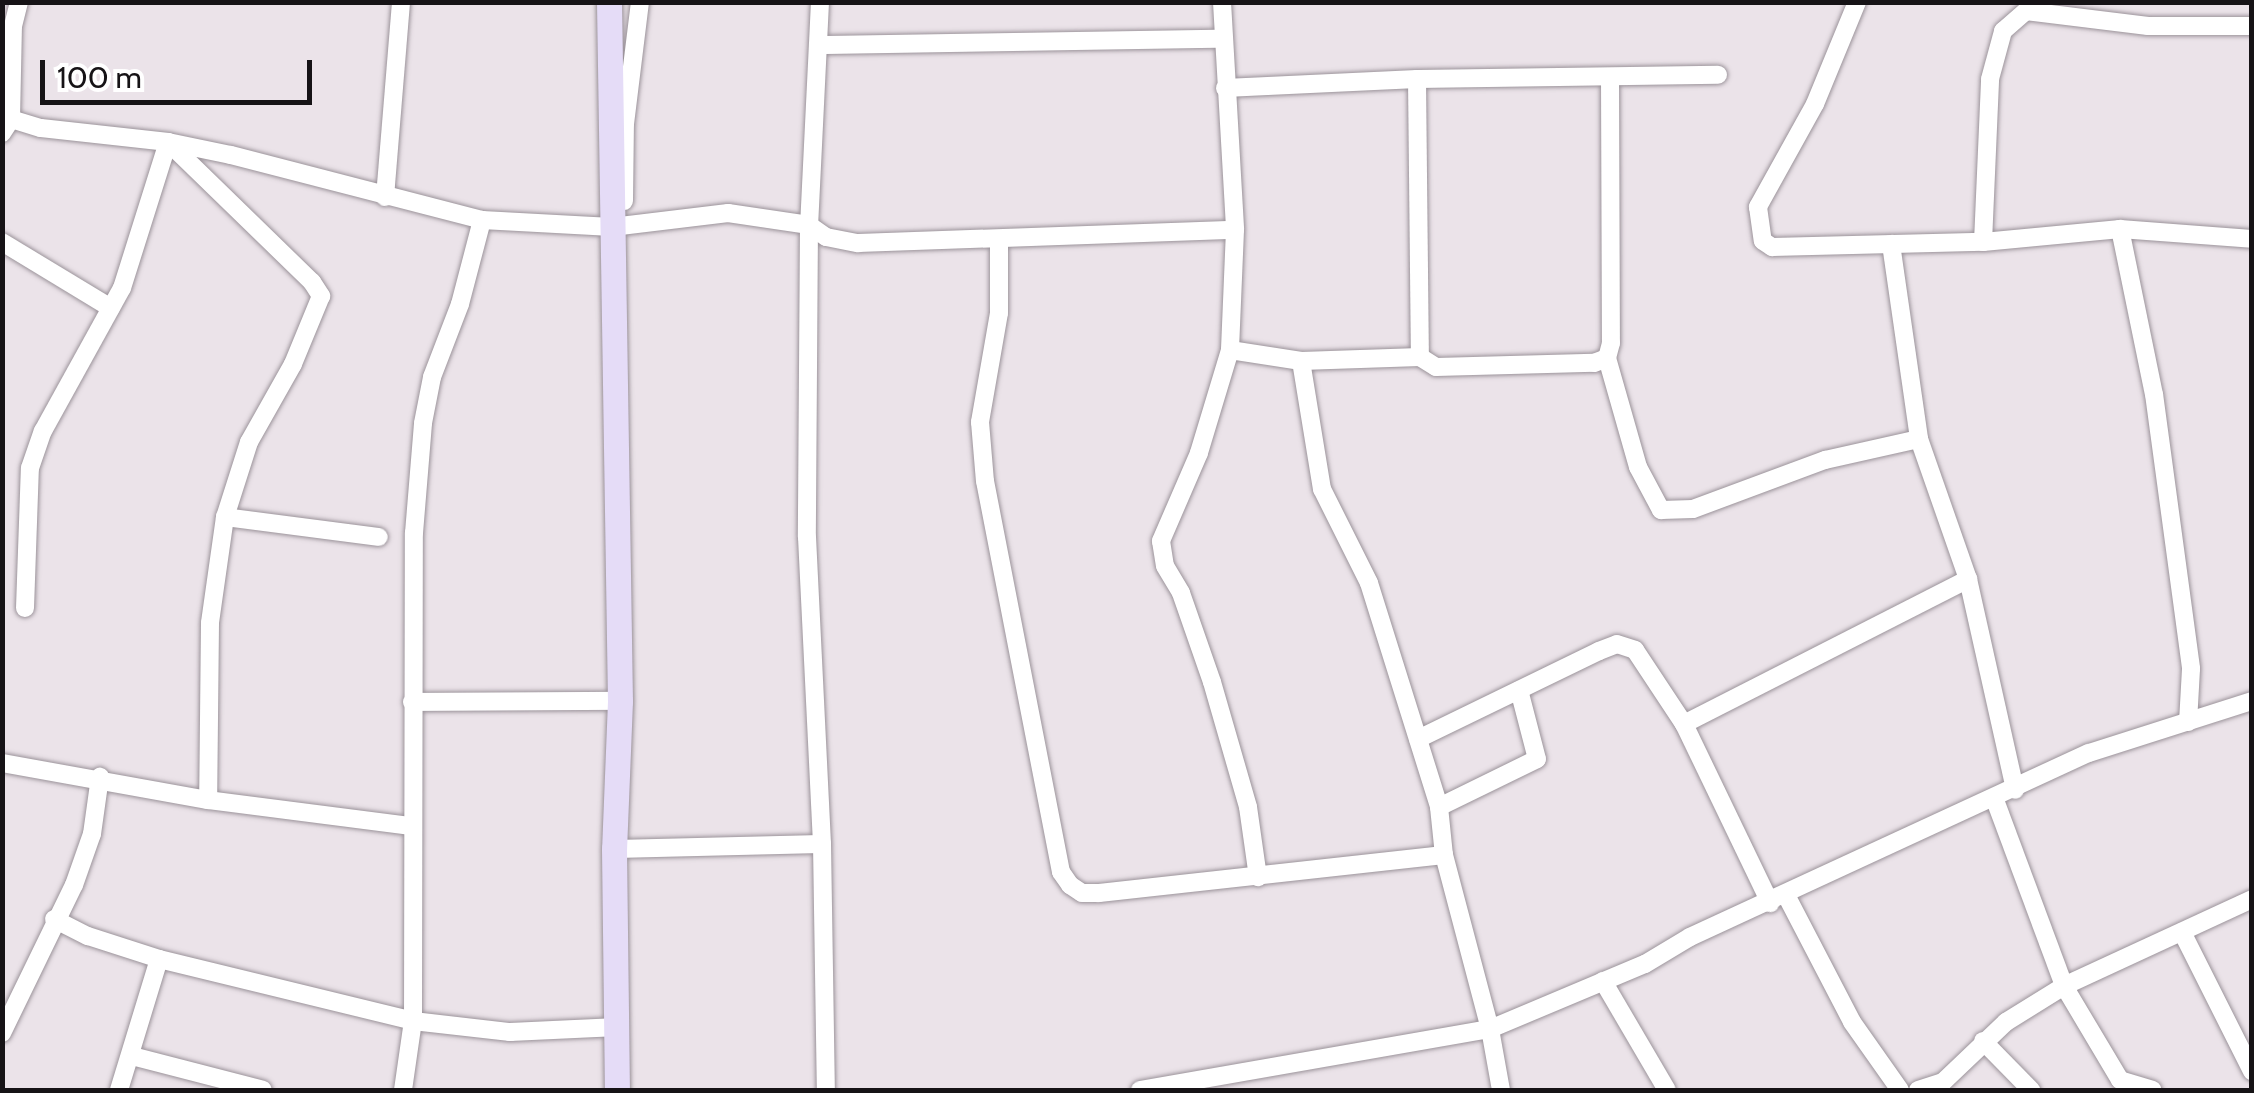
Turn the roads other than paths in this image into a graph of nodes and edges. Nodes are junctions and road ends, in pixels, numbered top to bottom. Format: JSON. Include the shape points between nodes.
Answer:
{"nodes":[{"id":1,"x":20,"y":2,"type":"edge"},
{"id":2,"x":401,"y":2,"type":"edge"},
{"id":3,"x":609,"y":2,"type":"edge"},
{"id":4,"x":640,"y":2,"type":"edge"},
{"id":5,"x":820,"y":2,"type":"edge"},
{"id":6,"x":1222,"y":2,"type":"edge"},
{"id":7,"x":1857,"y":2,"type":"edge"},
{"id":8,"x":2252,"y":26,"type":"edge"},
{"id":9,"x":1223,"y":38,"type":"junction"},
{"id":10,"x":819,"y":45,"type":"junction"},
{"id":11,"x":1718,"y":75,"type":"dead end"},
{"id":12,"x":1610,"y":77,"type":"junction"},
{"id":13,"x":1417,"y":79,"type":"junction"},
{"id":14,"x":1226,"y":88,"type":"junction"},
{"id":15,"x":7,"y":126,"type":"edge"},
{"id":16,"x":168,"y":142,"type":"junction"},
{"id":17,"x":385,"y":198,"type":"junction"},
{"id":18,"x":482,"y":220,"type":"junction"},
{"id":19,"x":809,"y":225,"type":"junction"},
{"id":20,"x":618,"y":227,"type":"junction"},
{"id":21,"x":2120,"y":229,"type":"junction"},
{"id":22,"x":1235,"y":230,"type":"junction"},
{"id":23,"x":2252,"y":240,"type":"edge"},
{"id":24,"x":998,"y":241,"type":"junction"},
{"id":25,"x":2,"y":242,"type":"edge"},
{"id":26,"x":1983,"y":242,"type":"junction"},
{"id":27,"x":1891,"y":244,"type":"junction"},
{"id":28,"x":112,"y":308,"type":"junction"},
{"id":29,"x":1230,"y":350,"type":"junction"},
{"id":30,"x":1420,"y":357,"type":"junction"},
{"id":31,"x":1607,"y":358,"type":"junction"},
{"id":32,"x":1301,"y":361,"type":"junction"},
{"id":33,"x":1919,"y":439,"type":"junction"},
{"id":34,"x":225,"y":517,"type":"junction"},
{"id":35,"x":380,"y":538,"type":"dead end"},
{"id":36,"x":1968,"y":579,"type":"junction"},
{"id":37,"x":25,"y":608,"type":"dead end"},
{"id":38,"x":1519,"y":690,"type":"junction"},
{"id":39,"x":620,"y":701,"type":"junction"},
{"id":40,"x":412,"y":702,"type":"junction"},
{"id":41,"x":2252,"y":702,"type":"edge"},
{"id":42,"x":2188,"y":722,"type":"junction"},
{"id":43,"x":1684,"y":724,"type":"junction"},
{"id":44,"x":1418,"y":739,"type":"junction"},
{"id":45,"x":2,"y":763,"type":"edge"},
{"id":46,"x":100,"y":777,"type":"junction"},
{"id":47,"x":2015,"y":790,"type":"junction"},
{"id":48,"x":208,"y":800,"type":"junction"},
{"id":49,"x":1995,"y":800,"type":"junction"},
{"id":50,"x":1439,"y":807,"type":"junction"},
{"id":51,"x":410,"y":826,"type":"junction"},
{"id":52,"x":822,"y":844,"type":"junction"},
{"id":53,"x":614,"y":849,"type":"junction"},
{"id":54,"x":1444,"y":854,"type":"junction"},
{"id":55,"x":1258,"y":876,"type":"junction"},
{"id":56,"x":2252,"y":898,"type":"edge"},
{"id":57,"x":1778,"y":899,"type":"junction"},
{"id":58,"x":54,"y":919,"type":"junction"},
{"id":59,"x":2182,"y":932,"type":"junction"},
{"id":60,"x":159,"y":958,"type":"junction"},
{"id":61,"x":1604,"y":981,"type":"junction"},
{"id":62,"x":2064,"y":986,"type":"junction"},
{"id":63,"x":413,"y":1021,"type":"junction"},
{"id":64,"x":618,"y":1027,"type":"junction"},
{"id":65,"x":1490,"y":1029,"type":"junction"},
{"id":66,"x":2,"y":1033,"type":"edge"},
{"id":67,"x":1984,"y":1041,"type":"junction"},
{"id":68,"x":132,"y":1056,"type":"junction"},
{"id":69,"x":2252,"y":1071,"type":"edge"},
{"id":70,"x":118,"y":1090,"type":"edge"},
{"id":71,"x":263,"y":1090,"type":"edge"},
{"id":72,"x":403,"y":1090,"type":"edge"},
{"id":73,"x":617,"y":1090,"type":"edge"},
{"id":74,"x":826,"y":1090,"type":"edge"},
{"id":75,"x":1140,"y":1090,"type":"edge"},
{"id":76,"x":1501,"y":1090,"type":"edge"},
{"id":77,"x":1666,"y":1090,"type":"edge"},
{"id":78,"x":1900,"y":1090,"type":"edge"},
{"id":79,"x":1918,"y":1090,"type":"edge"},
{"id":80,"x":2031,"y":1090,"type":"edge"},
{"id":81,"x":2152,"y":1090,"type":"edge"}],
"edges":[{"from":1,"to":15,"type":"street"},
{"from":2,"to":17,"type":"street"},
{"from":3,"to":20,"type":"main road"},
{"from":4,"to":20,"type":"street"},
{"from":5,"to":10,"type":"street"},
{"from":6,"to":9,"type":"street"},
{"from":7,"to":27,"type":"street","via":[[1815,104],[1762,195],[1758,221],[1772,247]]},
{"from":8,"to":26,"type":"street","via":[[2148,26],[2026,11],[2004,30],[1990,79]]},
{"from":9,"to":10,"type":"street"},
{"from":9,"to":14,"type":"street"},
{"from":10,"to":19,"type":"street"},
{"from":11,"to":12,"type":"street"},
{"from":12,"to":13,"type":"street"},
{"from":12,"to":31,"type":"street"},
{"from":13,"to":14,"type":"street"},
{"from":13,"to":30,"type":"street"},
{"from":14,"to":22,"type":"street"},
{"from":15,"to":16,"type":"street"},
{"from":16,"to":17,"type":"street"},
{"from":16,"to":28,"type":"street"},
{"from":16,"to":34,"type":"street","via":[[321,296],[249,442]]},
{"from":17,"to":18,"type":"street"},
{"from":18,"to":20,"type":"street"},
{"from":18,"to":40,"type":"street","via":[[422,423]]},
{"from":19,"to":20,"type":"street","via":[[728,213]]},
{"from":19,"to":24,"type":"street","via":[[826,237],[858,243]]},
{"from":19,"to":52,"type":"street","via":[[807,537]]},
{"from":20,"to":39,"type":"main road"},
{"from":21,"to":23,"type":"street"},
{"from":21,"to":26,"type":"street"},
{"from":21,"to":42,"type":"street","via":[[2154,394],[2191,669]]},
{"from":22,"to":24,"type":"street"},
{"from":22,"to":29,"type":"street"},
{"from":24,"to":55,"type":"street","via":[[998,313],[980,422],[985,482],[1061,872],[1082,893]]},
{"from":25,"to":28,"type":"street"},
{"from":26,"to":27,"type":"street"},
{"from":27,"to":33,"type":"street"},
{"from":28,"to":37,"type":"street","via":[[42,431],[30,468]]},
{"from":29,"to":32,"type":"street"},
{"from":29,"to":55,"type":"street","via":[[1199,453],[1161,541],[1212,682],[1248,807]]},
{"from":30,"to":31,"type":"street","via":[[1436,366],[1594,364]]},
{"from":30,"to":32,"type":"street"},
{"from":31,"to":33,"type":"street","via":[[1638,467],[1661,510],[1693,509],[1825,460]]},
{"from":32,"to":44,"type":"street","via":[[1322,489],[1369,583]]},
{"from":33,"to":36,"type":"street"},
{"from":34,"to":35,"type":"street"},
{"from":34,"to":48,"type":"street","via":[[210,623]]},
{"from":36,"to":43,"type":"street"},
{"from":36,"to":47,"type":"street"},
{"from":38,"to":43,"type":"street","via":[[1617,644],[1645,660]]},
{"from":38,"to":44,"type":"street"},
{"from":38,"to":50,"type":"street","via":[[1537,759]]},
{"from":39,"to":40,"type":"street"},
{"from":39,"to":53,"type":"main road"},
{"from":40,"to":51,"type":"street"},
{"from":41,"to":42,"type":"street"},
{"from":42,"to":47,"type":"street","via":[[2089,753]]},
{"from":43,"to":57,"type":"street"},
{"from":44,"to":50,"type":"street"},
{"from":45,"to":46,"type":"street"},
{"from":46,"to":48,"type":"street"},
{"from":46,"to":58,"type":"street","via":[[92,834]]},
{"from":47,"to":49,"type":"street"},
{"from":48,"to":51,"type":"street"},
{"from":49,"to":57,"type":"street"},
{"from":49,"to":62,"type":"street"},
{"from":50,"to":54,"type":"street"},
{"from":51,"to":63,"type":"street"},
{"from":52,"to":53,"type":"street"},
{"from":52,"to":74,"type":"street"},
{"from":53,"to":64,"type":"main road"},
{"from":54,"to":55,"type":"street"},
{"from":54,"to":65,"type":"street"},
{"from":56,"to":59,"type":"street"},
{"from":57,"to":61,"type":"street"},
{"from":57,"to":78,"type":"street"},
{"from":58,"to":60,"type":"street"},
{"from":58,"to":66,"type":"street"},
{"from":59,"to":62,"type":"street"},
{"from":59,"to":69,"type":"street"},
{"from":60,"to":63,"type":"street"},
{"from":60,"to":68,"type":"street"},
{"from":61,"to":65,"type":"street"},
{"from":61,"to":77,"type":"street"},
{"from":62,"to":67,"type":"street"},
{"from":62,"to":81,"type":"street","via":[[2120,1080]]},
{"from":63,"to":64,"type":"street","via":[[510,1032]]},
{"from":63,"to":72,"type":"street"},
{"from":64,"to":73,"type":"main road"},
{"from":65,"to":75,"type":"street"},
{"from":65,"to":76,"type":"street"},
{"from":67,"to":79,"type":"street","via":[[1943,1082]]},
{"from":67,"to":80,"type":"street"},
{"from":68,"to":70,"type":"street"},
{"from":68,"to":71,"type":"street"}]}
